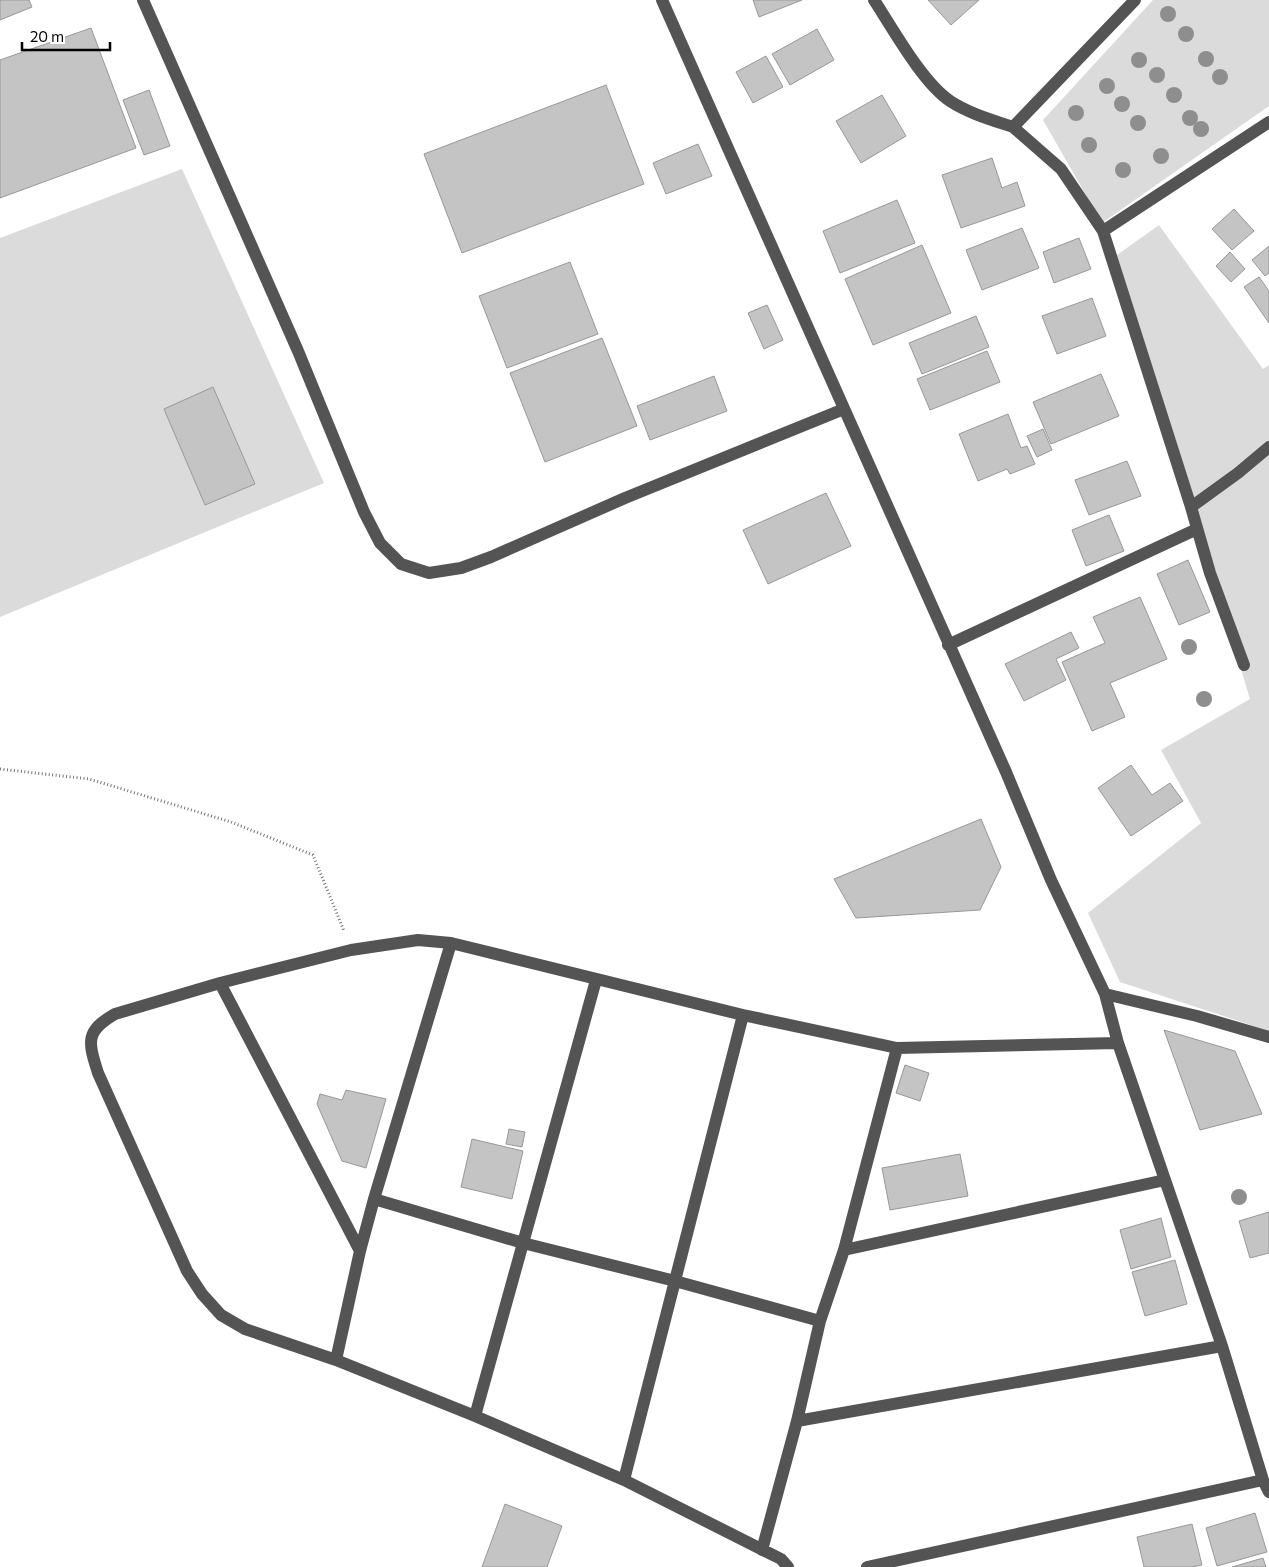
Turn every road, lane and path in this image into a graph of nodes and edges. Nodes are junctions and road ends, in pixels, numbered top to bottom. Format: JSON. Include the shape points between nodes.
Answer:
{"nodes":[{"id":1,"x":143,"y":0,"type":"edge"},
{"id":2,"x":662,"y":0,"type":"edge"},
{"id":3,"x":874,"y":0,"type":"edge"},
{"id":4,"x":1134,"y":0,"type":"edge"},
{"id":5,"x":1269,"y":122,"type":"edge"},
{"id":6,"x":1013,"y":127,"type":"junction"},
{"id":7,"x":1103,"y":231,"type":"junction"},
{"id":8,"x":844,"y":409,"type":"junction"},
{"id":9,"x":1269,"y":448,"type":"edge"},
{"id":10,"x":1191,"y":507,"type":"junction"},
{"id":11,"x":1197,"y":529,"type":"junction"},
{"id":12,"x":948,"y":645,"type":"junction"},
{"id":13,"x":1244,"y":665,"type":"dead end"},
{"id":14,"x":0,"y":770,"type":"edge"},
{"id":15,"x":451,"y":944,"type":"junction"},
{"id":16,"x":351,"y":950,"type":"junction"},
{"id":17,"x":596,"y":980,"type":"junction"},
{"id":18,"x":220,"y":984,"type":"junction"},
{"id":19,"x":1105,"y":994,"type":"junction"},
{"id":20,"x":743,"y":1015,"type":"junction"},
{"id":21,"x":1269,"y":1037,"type":"edge"},
{"id":22,"x":1118,"y":1043,"type":"junction"},
{"id":23,"x":897,"y":1048,"type":"junction"},
{"id":24,"x":1164,"y":1180,"type":"junction"},
{"id":25,"x":374,"y":1199,"type":"junction"},
{"id":26,"x":524,"y":1243,"type":"junction"},
{"id":27,"x":360,"y":1250,"type":"junction"},
{"id":28,"x":844,"y":1250,"type":"junction"},
{"id":29,"x":675,"y":1281,"type":"junction"},
{"id":30,"x":820,"y":1321,"type":"junction"},
{"id":31,"x":1222,"y":1346,"type":"junction"},
{"id":32,"x":336,"y":1360,"type":"junction"},
{"id":33,"x":475,"y":1416,"type":"junction"},
{"id":34,"x":797,"y":1420,"type":"junction"},
{"id":35,"x":624,"y":1480,"type":"junction"},
{"id":36,"x":1263,"y":1480,"type":"junction"},
{"id":37,"x":1269,"y":1492,"type":"edge"},
{"id":38,"x":762,"y":1550,"type":"junction"},
{"id":39,"x":788,"y":1567,"type":"edge"},
{"id":40,"x":867,"y":1567,"type":"edge"}],
"edges":[{"from":1,"to":8,"type":"street","via":[[298,352],[364,512],[380,544],[401,564],[428,573],[461,568]]},
{"from":2,"to":8,"type":"street"},
{"from":3,"to":6,"type":"street","via":[[926,79],[949,100]]},
{"from":4,"to":6,"type":"street"},
{"from":5,"to":7,"type":"street"},
{"from":6,"to":7,"type":"street","via":[[1060,169]]},
{"from":7,"to":10,"type":"street"},
{"from":8,"to":12,"type":"street"},
{"from":9,"to":10,"type":"street"},
{"from":10,"to":11,"type":"street"},
{"from":11,"to":12,"type":"street"},
{"from":11,"to":13,"type":"street"},
{"from":12,"to":19,"type":"street"},
{"from":14,"to":16,"type":"path","via":[[89,779],[231,822],[313,855]]},
{"from":15,"to":16,"type":"street","via":[[418,940]]},
{"from":15,"to":17,"type":"street"},
{"from":15,"to":25,"type":"street"},
{"from":16,"to":18,"type":"street"},
{"from":17,"to":20,"type":"street"},
{"from":17,"to":26,"type":"street"},
{"from":18,"to":27,"type":"street"},
{"from":18,"to":32,"type":"street","via":[[115,1014],[100,1023],[92,1035],[91,1053],[187,1272],[202,1294],[221,1314],[245,1329]]},
{"from":19,"to":21,"type":"street"},
{"from":19,"to":22,"type":"street"},
{"from":20,"to":23,"type":"street"},
{"from":20,"to":29,"type":"street"},
{"from":22,"to":23,"type":"street"},
{"from":22,"to":24,"type":"street"},
{"from":23,"to":28,"type":"street"},
{"from":24,"to":28,"type":"street"},
{"from":24,"to":31,"type":"street"},
{"from":25,"to":26,"type":"street"},
{"from":25,"to":27,"type":"street"},
{"from":26,"to":29,"type":"street"},
{"from":26,"to":33,"type":"street"},
{"from":27,"to":32,"type":"street"},
{"from":28,"to":30,"type":"street"},
{"from":29,"to":30,"type":"street"},
{"from":29,"to":35,"type":"street"},
{"from":30,"to":34,"type":"street"},
{"from":31,"to":34,"type":"street"},
{"from":31,"to":36,"type":"street"},
{"from":32,"to":33,"type":"street"},
{"from":33,"to":35,"type":"street"},
{"from":34,"to":38,"type":"street"},
{"from":35,"to":38,"type":"street"},
{"from":36,"to":37,"type":"street"},
{"from":36,"to":40,"type":"street"},
{"from":38,"to":39,"type":"street","via":[[781,1559]]}]}
